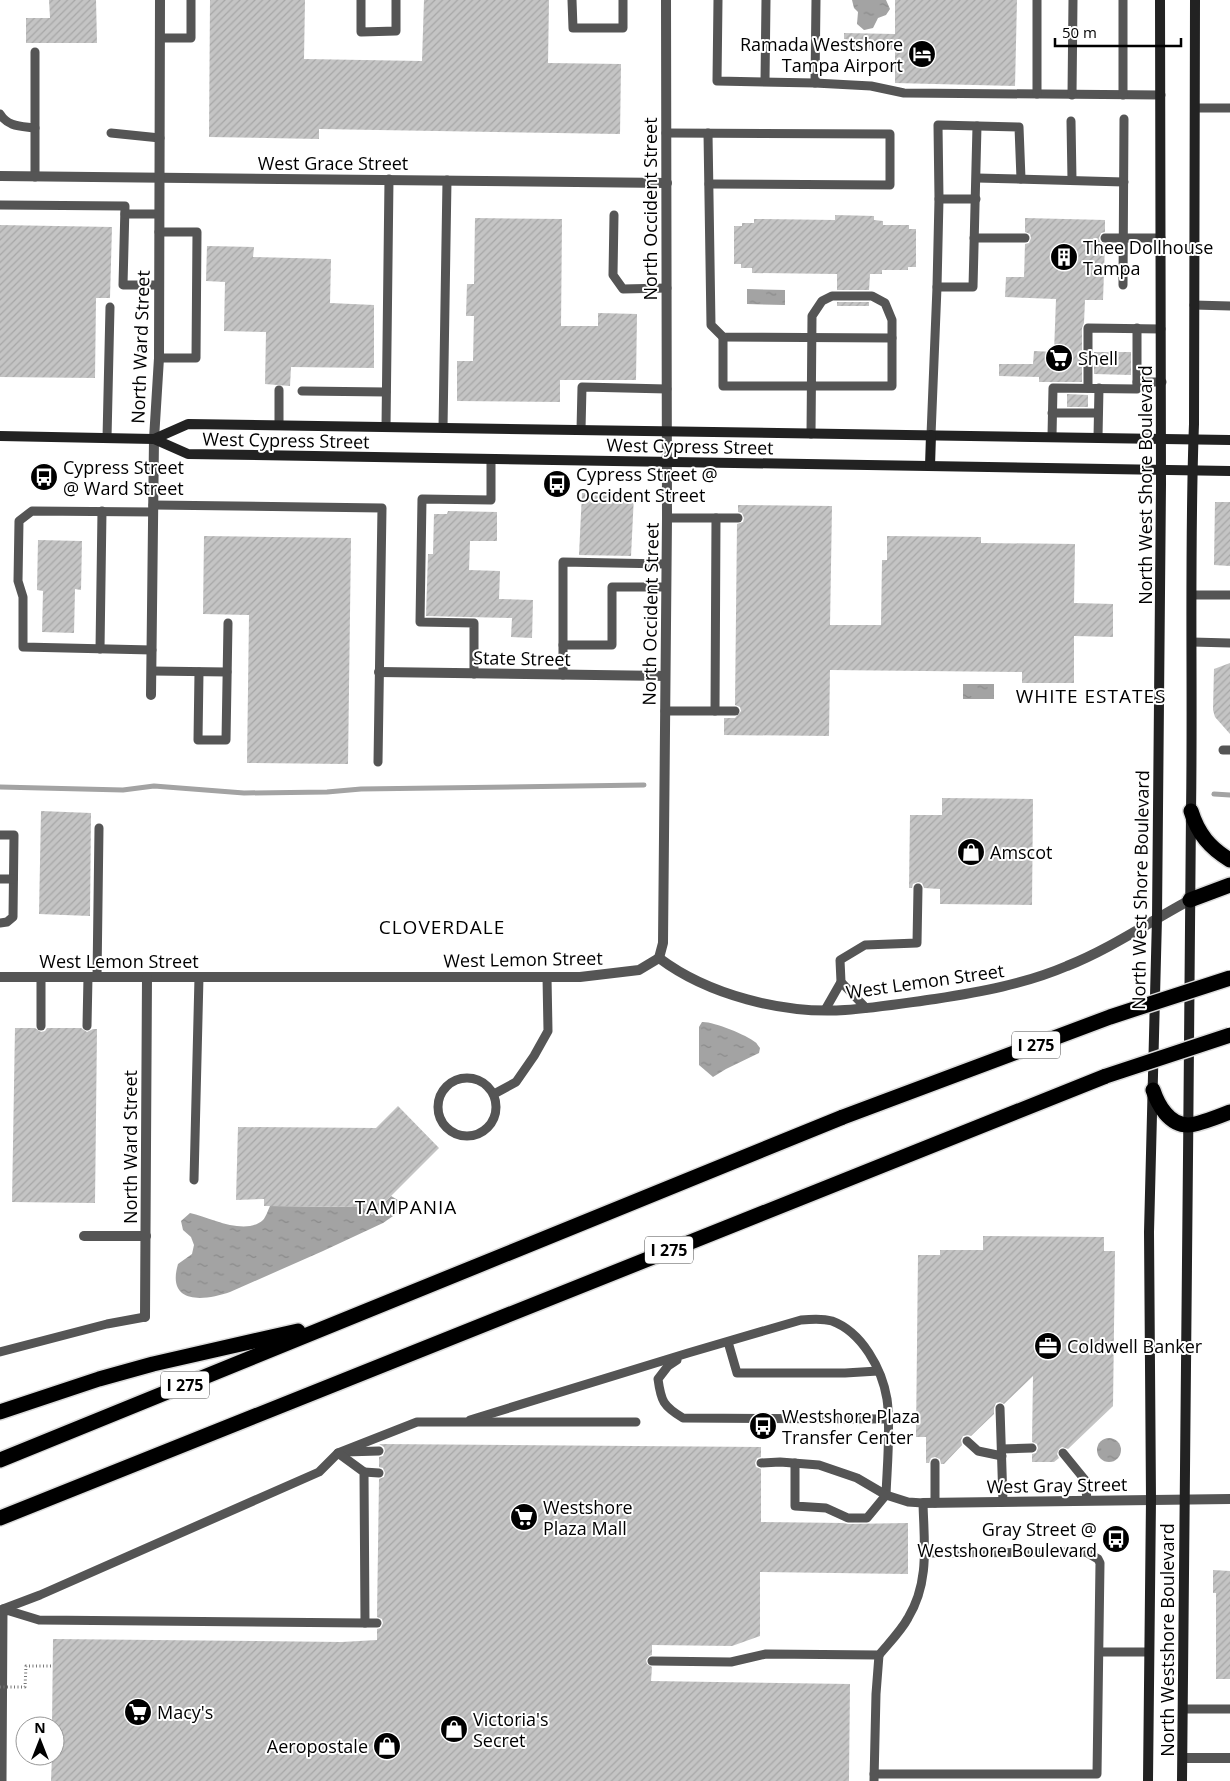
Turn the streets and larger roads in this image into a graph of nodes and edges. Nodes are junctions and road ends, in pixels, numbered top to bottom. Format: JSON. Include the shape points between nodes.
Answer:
{"nodes":[{"id":1,"x":160,"y":0,"type":"edge"},
{"id":2,"x":666,"y":0,"type":"edge"},
{"id":3,"x":1160,"y":0,"type":"edge"},
{"id":4,"x":1195,"y":0,"type":"edge"},
{"id":5,"x":0,"y":176,"type":"edge"},
{"id":6,"x":160,"y":179,"type":"junction"},
{"id":7,"x":667,"y":183,"type":"junction"},
{"id":8,"x":666,"y":432,"type":"junction"},
{"id":9,"x":931,"y":435,"type":"junction"},
{"id":10,"x":0,"y":436,"type":"edge"},
{"id":11,"x":1162,"y":438,"type":"junction"},
{"id":12,"x":154,"y":439,"type":"junction"},
{"id":13,"x":1193,"y":439,"type":"junction"},
{"id":14,"x":1230,"y":440,"type":"edge"},
{"id":15,"x":667,"y":461,"type":"junction"},
{"id":16,"x":930,"y":466,"type":"junction"},
{"id":17,"x":1161,"y":470,"type":"junction"},
{"id":18,"x":1192,"y":470,"type":"junction"},
{"id":19,"x":1230,"y":471,"type":"edge"},
{"id":20,"x":379,"y":672,"type":"road end"},
{"id":21,"x":665,"y":676,"type":"junction"},
{"id":22,"x":152,"y":695,"type":"dead end"},
{"id":23,"x":1191,"y":811,"type":"junction"},
{"id":24,"x":1230,"y":860,"type":"edge"},
{"id":25,"x":1230,"y":885,"type":"edge"},
{"id":26,"x":1190,"y":900,"type":"junction"},
{"id":27,"x":1157,"y":918,"type":"junction"},
{"id":28,"x":659,"y":958,"type":"junction"},
{"id":29,"x":0,"y":977,"type":"edge"},
{"id":30,"x":147,"y":977,"type":"junction"},
{"id":31,"x":1230,"y":978,"type":"edge"},
{"id":32,"x":1230,"y":1035,"type":"edge"},
{"id":33,"x":1153,"y":1090,"type":"junction"},
{"id":34,"x":1230,"y":1112,"type":"edge"},
{"id":35,"x":1188,"y":1125,"type":"junction"},
{"id":36,"x":84,"y":1236,"type":"dead end"},
{"id":37,"x":146,"y":1236,"type":"junction"},
{"id":38,"x":369,"y":1310,"type":"junction"},
{"id":39,"x":146,"y":1317,"type":"road end"},
{"id":40,"x":0,"y":1412,"type":"edge"},
{"id":41,"x":0,"y":1460,"type":"edge"},
{"id":42,"x":1151,"y":1499,"type":"junction"},
{"id":43,"x":1184,"y":1499,"type":"junction"},
{"id":44,"x":1230,"y":1499,"type":"edge"},
{"id":45,"x":922,"y":1503,"type":"road end"},
{"id":46,"x":0,"y":1518,"type":"edge"},
{"id":47,"x":1183,"y":1758,"type":"junction"},
{"id":48,"x":1230,"y":1758,"type":"edge"},
{"id":49,"x":1148,"y":1781,"type":"edge"},
{"id":50,"x":1182,"y":1781,"type":"edge"}],
"edges":[{"from":1,"to":6,"type":"street","name":"North Ward Street"},
{"from":2,"to":7,"type":"street","name":"North Occident Street"},
{"from":3,"to":11,"type":"main road","name":"North West Shore Boulevard"},
{"from":4,"to":13,"type":"main road"},
{"from":5,"to":6,"type":"street","name":"West Grace Street"},
{"from":6,"to":7,"type":"street","name":"West Grace Street"},
{"from":6,"to":12,"type":"street","name":"North Ward Street","via":[[159,358]]},
{"from":7,"to":8,"type":"street","name":"North Occident Street"},
{"from":8,"to":9,"type":"main road","name":"West Cypress Street"},
{"from":8,"to":12,"type":"main road","name":"West Cypress Street","via":[[188,424]]},
{"from":8,"to":15,"type":"street","name":"North Occident Street"},
{"from":9,"to":11,"type":"main road","name":"West Cypress Street"},
{"from":9,"to":16,"type":"main road"},
{"from":10,"to":12,"type":"main road","name":"West Cypress Street"},
{"from":11,"to":13,"type":"main road","name":"West Cypress Street"},
{"from":11,"to":17,"type":"main road","name":"North West Shore Boulevard"},
{"from":12,"to":15,"type":"main road","name":"West Cypress Street","via":[[188,454]]},
{"from":12,"to":22,"type":"street","name":"North Ward Street"},
{"from":13,"to":14,"type":"main road","name":"West Cypress Street"},
{"from":13,"to":18,"type":"main road"},
{"from":15,"to":16,"type":"main road","name":"West Cypress Street"},
{"from":15,"to":21,"type":"street","name":"North Occident Street"},
{"from":16,"to":17,"type":"main road","name":"West Cypress Street"},
{"from":17,"to":18,"type":"main road","name":"West Cypress Street"},
{"from":17,"to":27,"type":"main road","name":"North West Shore Boulevard"},
{"from":18,"to":19,"type":"main road","name":"West Cypress Street"},
{"from":18,"to":23,"type":"main road"},
{"from":20,"to":21,"type":"street","name":"State Street"},
{"from":21,"to":28,"type":"street","name":"North Occident Street","via":[[663,943]]},
{"from":23,"to":24,"type":"highway","via":[[1201,834],[1218,853]]},
{"from":23,"to":26,"type":"main road"},
{"from":25,"to":26,"type":"highway"},
{"from":26,"to":27,"type":"street","name":"West Lemon Street"},
{"from":26,"to":35,"type":"main road"},
{"from":27,"to":28,"type":"street","name":"West Lemon Street","via":[[1094,955],[1044,976],[972,993],[843,1010],[769,1004],[733,995],[699,982]]},
{"from":27,"to":33,"type":"main road","name":"North West Shore Boulevard"},
{"from":28,"to":30,"type":"street","name":"West Lemon Street","via":[[639,970],[580,978]]},
{"from":29,"to":30,"type":"street","name":"West Lemon Street"},
{"from":30,"to":37,"type":"street","name":"North Ward Street"},
{"from":31,"to":38,"type":"highway","number":"I 275","bridge":true,"via":[[1110,1017],[843,1117]]},
{"from":32,"to":46,"type":"highway","number":"I 275","bridge":true,"via":[[1106,1076]]},
{"from":33,"to":35,"type":"highway","via":[[1164,1113]]},
{"from":33,"to":42,"type":"main road","name":"North West Shore Boulevard","via":[[1149,1232]]},
{"from":34,"to":35,"type":"highway"},
{"from":35,"to":43,"type":"main road"},
{"from":36,"to":37,"type":"street"},
{"from":37,"to":39,"type":"street","name":"North Ward Street"},
{"from":38,"to":40,"type":"highway","via":[[292,1333],[153,1364]]},
{"from":38,"to":41,"type":"highway","number":"I 275"},
{"from":42,"to":43,"type":"street","name":"West Gray Street"},
{"from":42,"to":45,"type":"street","name":"West Gray Street"},
{"from":42,"to":49,"type":"main road","name":"North West Shore Boulevard"},
{"from":43,"to":44,"type":"street","name":"West Gray Street"},
{"from":43,"to":47,"type":"main road","name":"North Westshore Boulevard"},
{"from":47,"to":48,"type":"street"},
{"from":47,"to":50,"type":"main road","name":"North Westshore Boulevard"}]}
